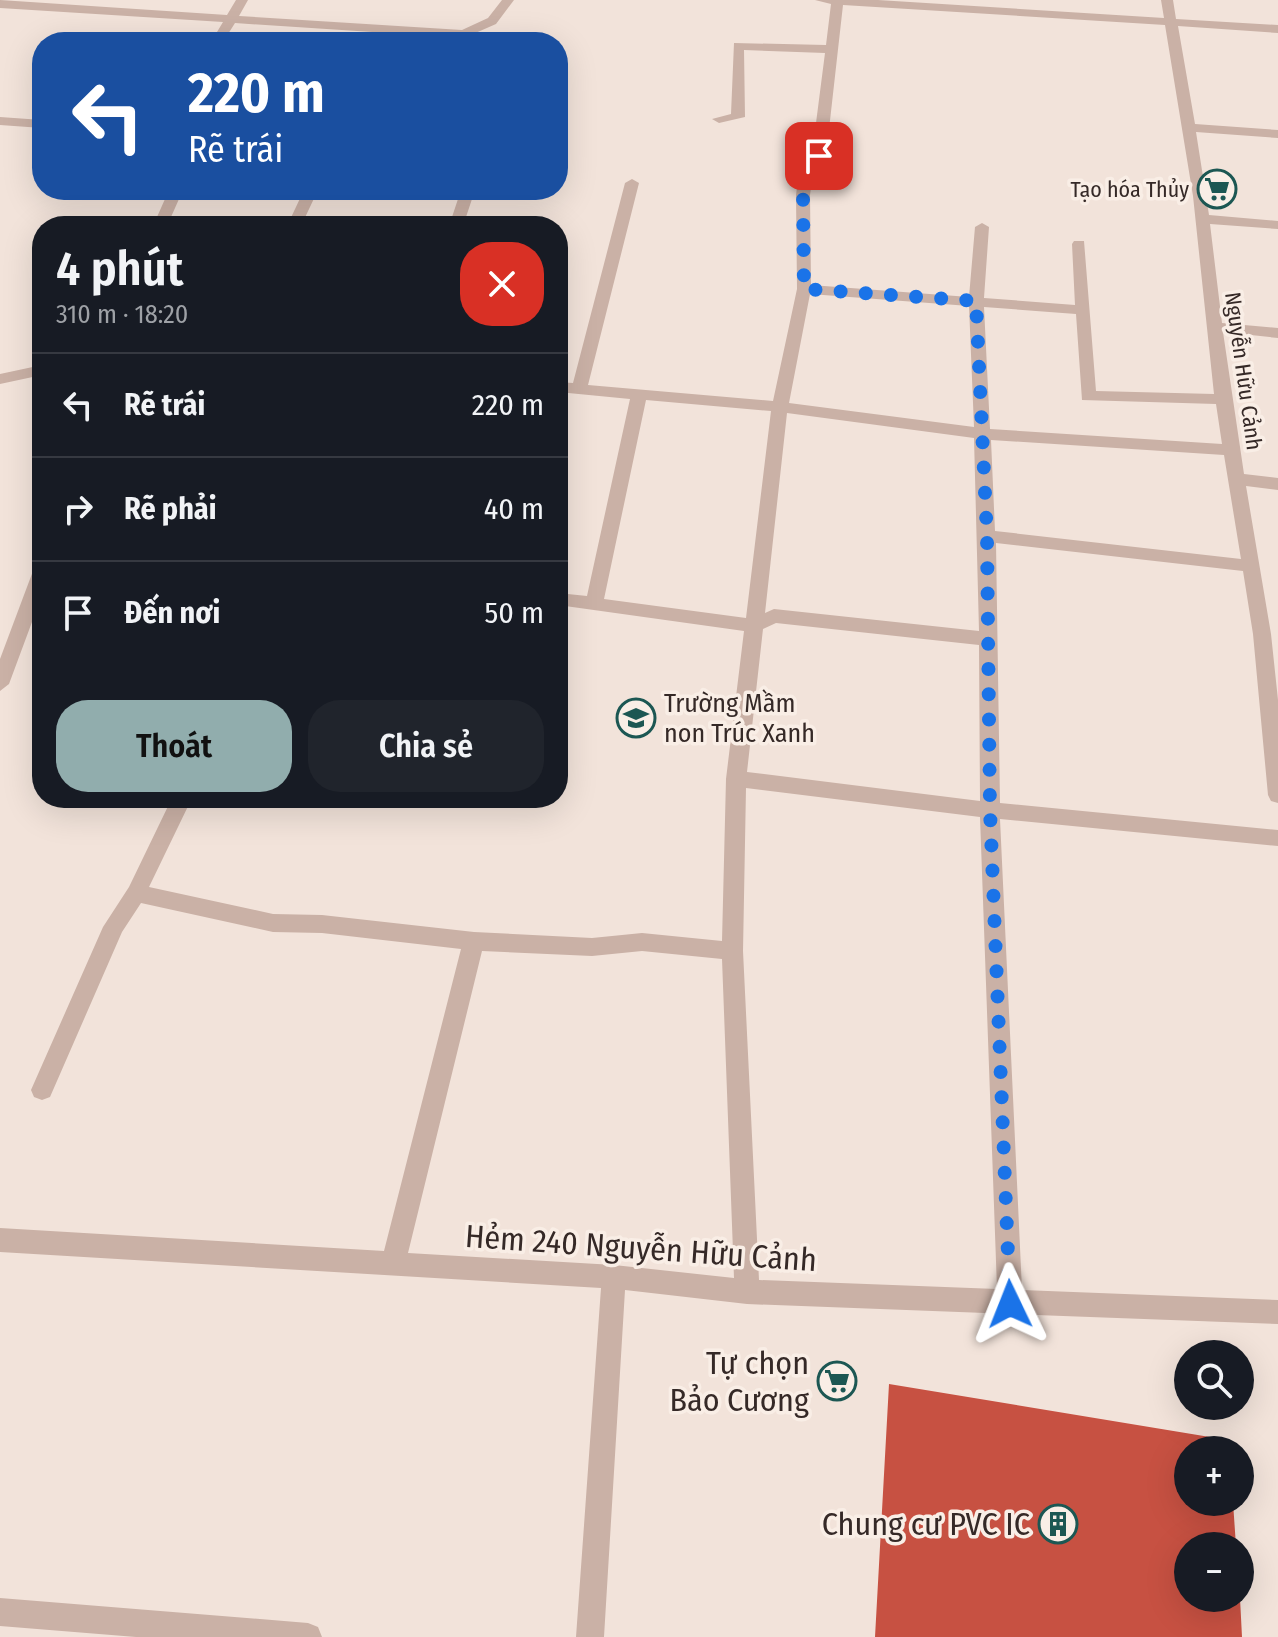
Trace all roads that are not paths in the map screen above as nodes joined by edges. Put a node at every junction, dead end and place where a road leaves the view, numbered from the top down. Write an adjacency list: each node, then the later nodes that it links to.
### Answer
1 (242, 0): 8 (street)
2 (508, 0): 13 (street)
3 (821, 0): 5 (street)
4 (1167, 0): 9 (street, Nguyễn Hữu Cảnh)
5 (837, 1): 7 (street); 14 (street)
6 (0, 4): 8 (street)
7 (950, 4): 9 (street)
8 (229, 19): 11 (street); 12 (street)
9 (1170, 22): 10 (street); 18 (street, Nguyễn Hữu Cảnh)
10 (1278, 29)
11 (222, 32)
12 (433, 32)
13 (468, 32)
14 (831, 49): 15 (street); 25 (street)
15 (719, 119)
16 (0, 121): 17 (street)
17 (32, 123)
18 (1188, 128): 19 (street); 21 (street, Nguyễn Hữu Cảnh)
19 (1278, 134)
20 (632, 183): 33 (street)
21 (1203, 219): 22 (street); 28 (street, Nguyễn Hữu Cảnh)
22 (1278, 225)
23 (982, 227): 26 (street)
24 (1079, 244): 27 (street)
25 (804, 289): 26 (street); 36 (street)
26 (976, 301): 27 (street); 37 (street)
27 (1083, 310): 35 (street)
28 (1215, 327): 29 (street); 35 (street, Nguyễn Hữu Cảnh)
29 (1278, 333)
30 (32, 372): 31 (street)
31 (0, 379)
32 (568, 388): 33 (street)
33 (579, 389): 34 (street)
34 (639, 395): 36 (street); 45 (street)
35 (1223, 399): 38 (street, Nguyễn Hữu Cảnh)
36 (780, 407): 37 (street); 46 (street)
37 (983, 434): 38 (street); 41 (street)
38 (1231, 450): 39 (street, Nguyễn Hữu Cảnh)
39 (1238, 479): 40 (street); 42 (street, Nguyễn Hữu Cảnh)
40 (1278, 484)
41 (987, 536): 42 (street); 48 (street)
42 (1251, 566): 47 (street, Nguyễn Hữu Cảnh)
43 (32, 598): 49 (street)
44 (568, 600): 45 (street)
45 (594, 603): 46 (street)
46 (753, 626): 48 (street); 50 (street)
47 (1270, 635): 51 (street, Nguyễn Hữu Cảnh)
48 (988, 639): 53 (street)
49 (0, 684)
50 (736, 779): 53 (street); 57 (street)
51 (1278, 795)
52 (177, 808): 55 (street)
53 (990, 810): 54 (street); 63 (street)
54 (1278, 838)
55 (136, 893): 56 (street); 58 (street)
56 (474, 941): 57 (street); 60 (street)
57 (732, 951): 62 (street)
58 (42, 1090)
59 (0, 1240): 60 (street, Hẻm 240 Nguyễn Hữu Cảnh)
60 (393, 1265): 61 (street, Hẻm 240 Nguyễn Hữu Cảnh)
61 (614, 1277): 62 (street, Hẻm 240 Nguyễn Hữu Cảnh); 68 (street)
62 (747, 1292): 63 (street, Hẻm 240 Nguyễn Hữu Cảnh)
63 (1010, 1304): 64 (street, Hẻm 240 Nguyễn Hữu Cảnh)
64 (1278, 1312)
65 (0, 1612): 66 (street)
66 (142, 1630): 67 (street)
67 (308, 1637)
68 (590, 1637)

